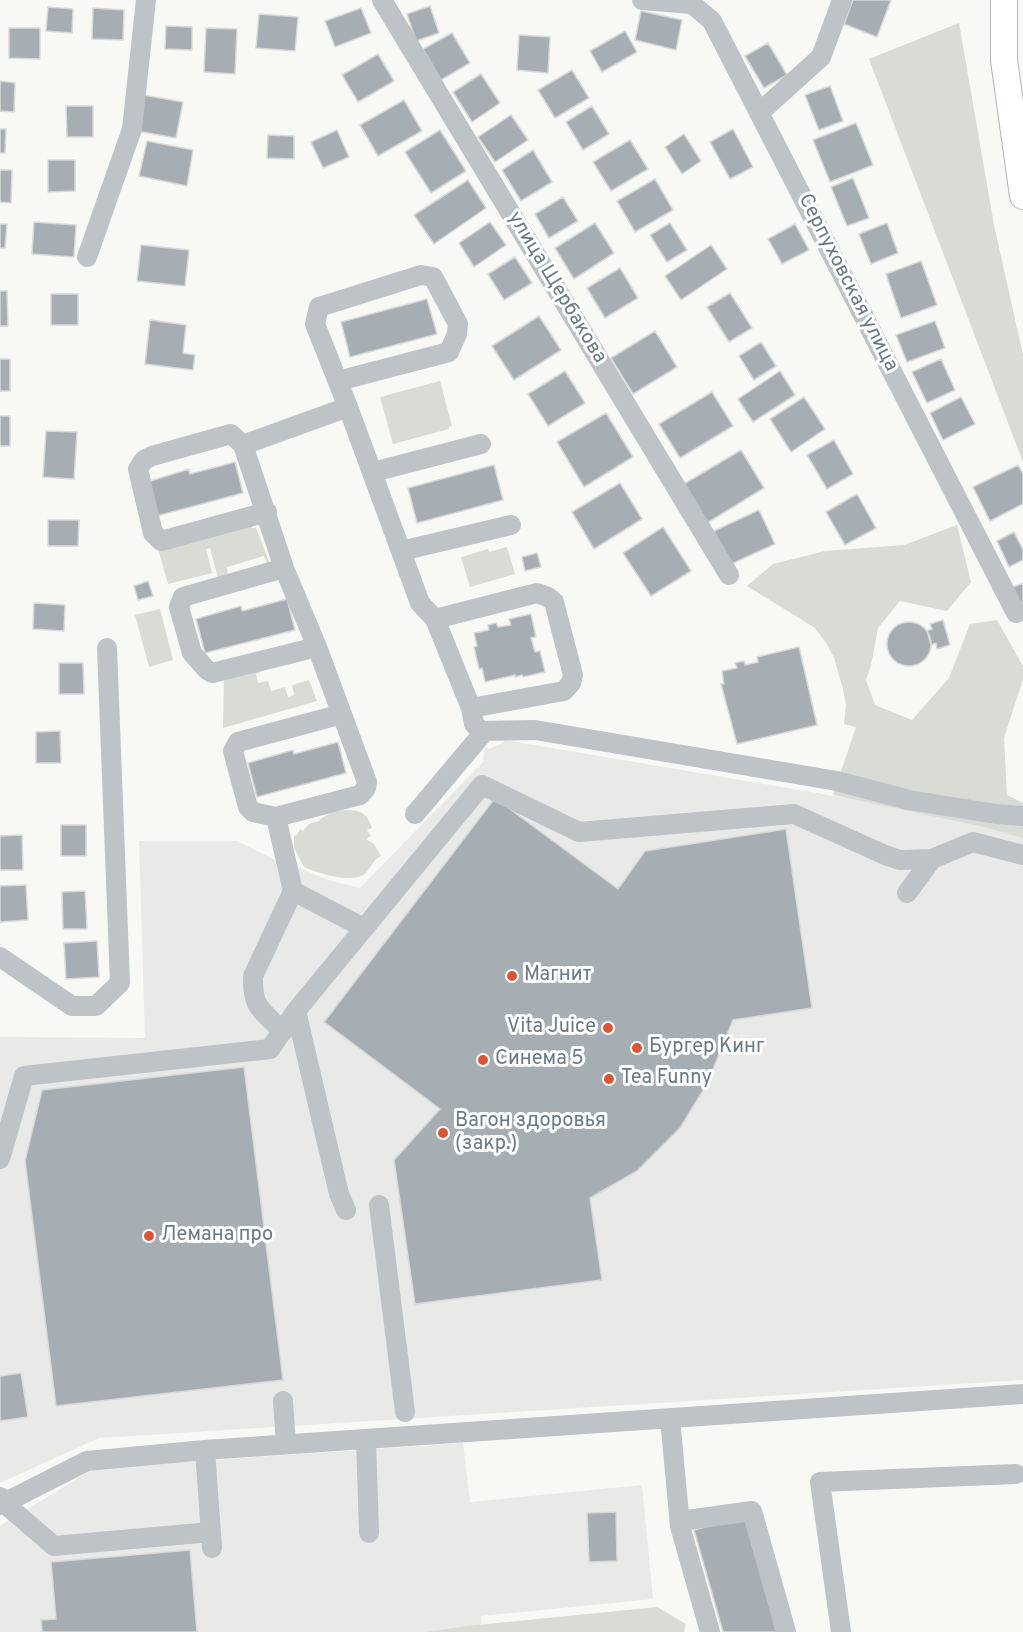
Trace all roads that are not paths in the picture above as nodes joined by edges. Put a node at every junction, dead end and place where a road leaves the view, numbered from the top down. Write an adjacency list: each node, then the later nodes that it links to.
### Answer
1 (146, 0): 9 (street)
2 (382, 0): 19 (street, улица Щербакова)
3 (642, 0): 6 (street, Серпуховская улица)
4 (842, 0): 7 (street)
5 (1004, 0): 8 (main road)
6 (693, 2): 7 (street, Серпуховская улица)
7 (759, 112): 20 (street, Серпуховская улица)
8 (1023, 196)
9 (87, 257)
10 (338, 381): 10 (street); 11 (street)
11 (348, 407): 13 (street); 14 (street)
12 (481, 444): 14 (street)
13 (243, 446): 15 (street); 15 (street)
14 (373, 472): 17 (street)
15 (267, 512): 18 (street)
16 (511, 525): 17 (street)
17 (401, 551): 21 (street)
18 (284, 568): 22 (street); 22 (street)
19 (729, 575)
20 (1016, 613)
21 (435, 619): 24 (street); 24 (street)
22 (317, 647): 25 (street)
23 (107, 648): 35 (street)
24 (471, 708): 26 (street)
25 (342, 714): 29 (street); 29 (street)
26 (484, 732): 27 (street); 28 (street)
27 (415, 814)
28 (1023, 816)
29 (276, 817): 32 (street)
30 (1023, 855): 31 (street)
31 (932, 859): 33 (street); 34 (street)
32 (293, 891): 34 (street); 37 (street)
33 (907, 893)
34 (364, 928): 36 (street)
35 (0, 957)
36 (296, 1011): 37 (street); 40 (street)
37 (283, 1031): 38 (street)
38 (0, 1160)
39 (380, 1205): 43 (street)
40 (346, 1210)
41 (1022, 1397): 44 (street)
42 (283, 1401): 46 (street)
43 (405, 1412)
44 (670, 1418): 45 (street); 50 (street)
45 (366, 1439): 46 (street); 51 (street)
46 (286, 1444): 47 (street)
47 (205, 1450): 49 (street); 49 (street)
48 (1016, 1474): 54 (street)
49 (1, 1502)
50 (680, 1521): 52 (street); 53 (street)
51 (369, 1533)
52 (710, 1632)
53 (786, 1632)
54 (841, 1632)

